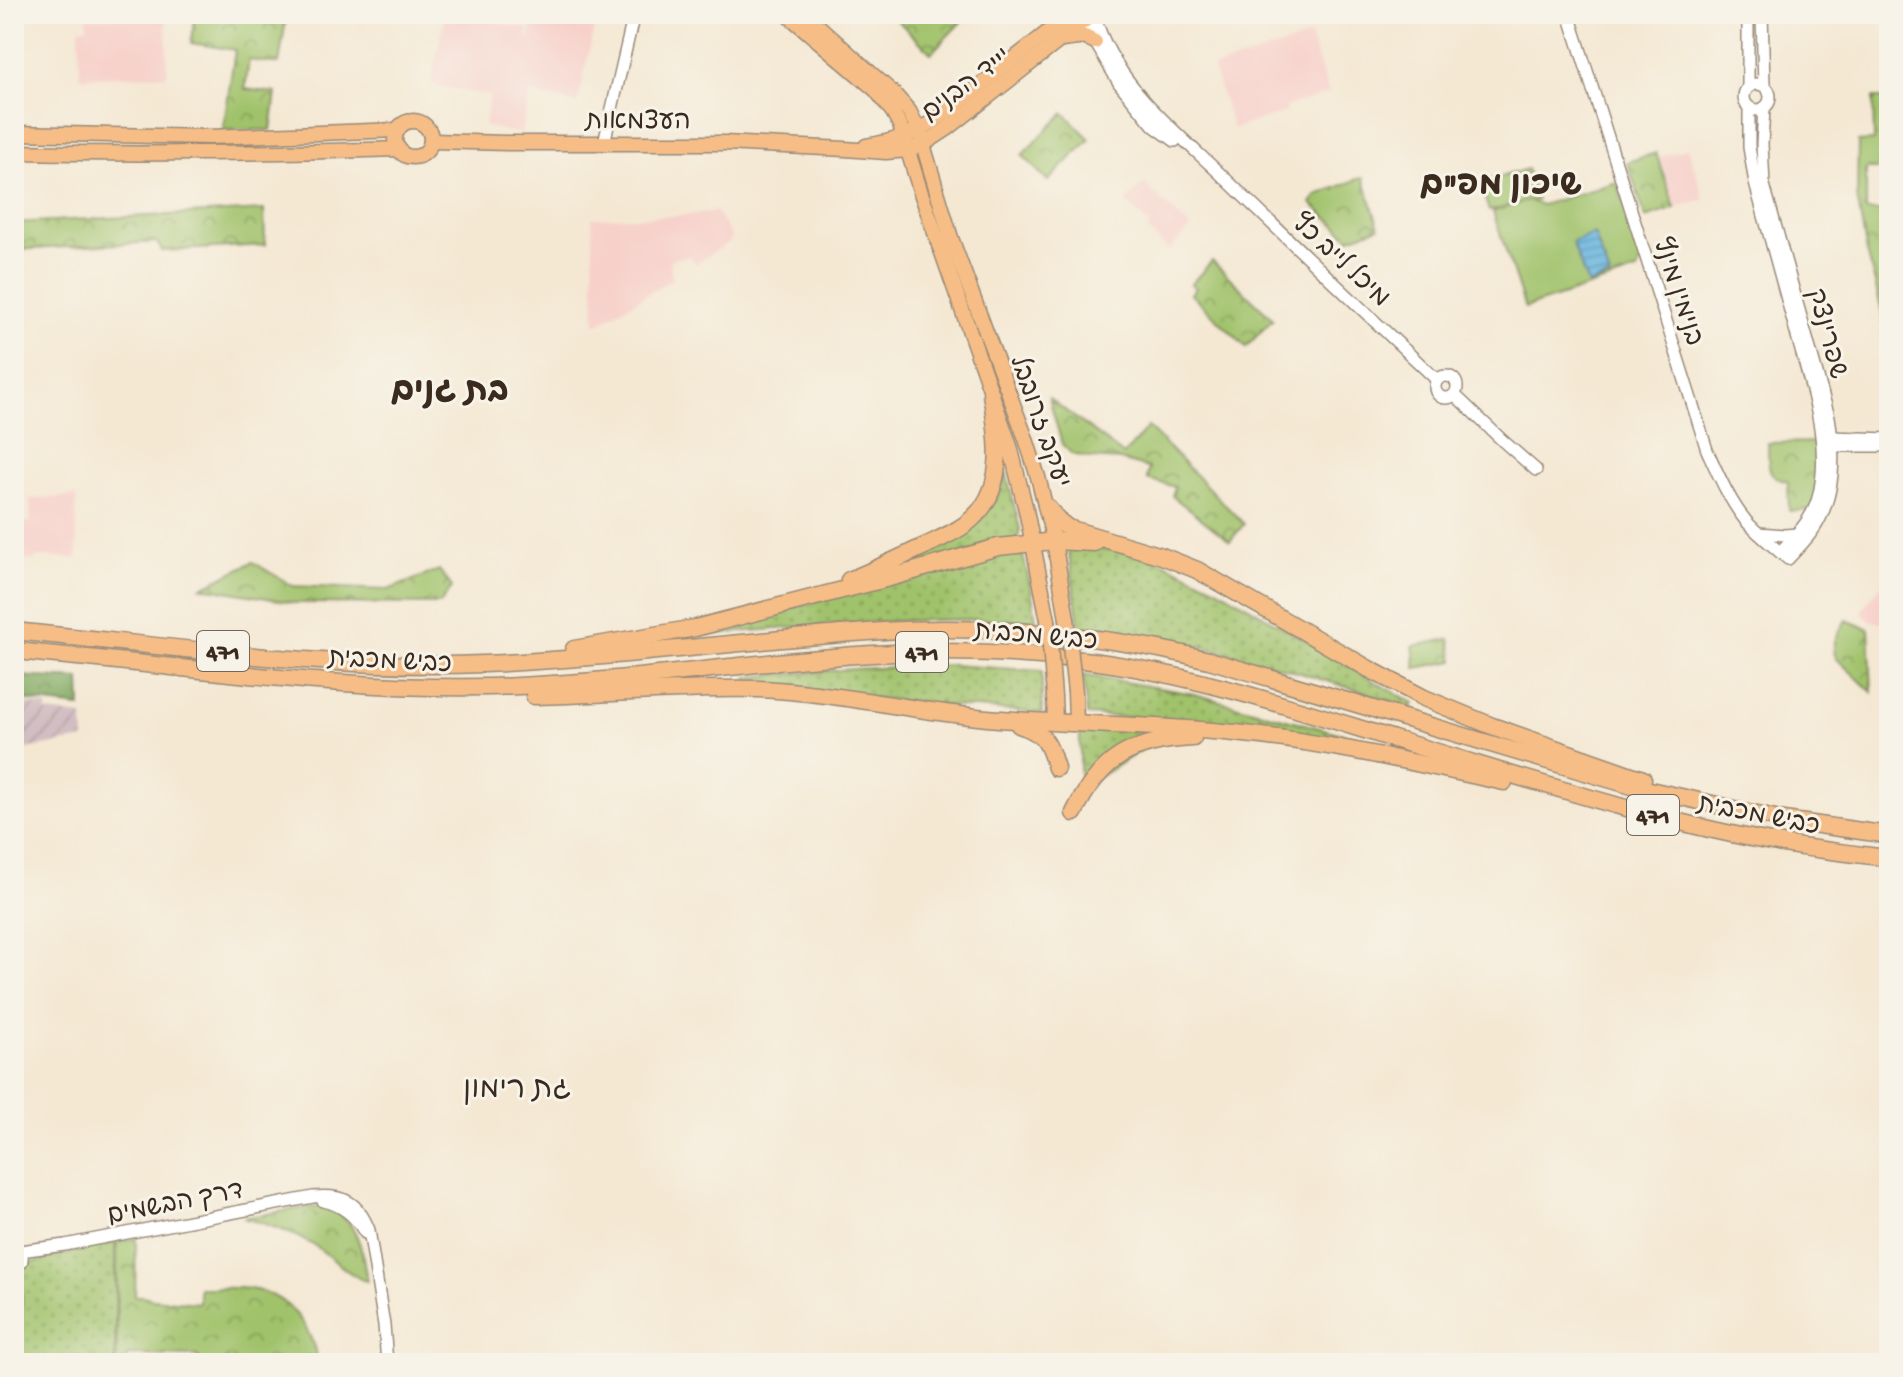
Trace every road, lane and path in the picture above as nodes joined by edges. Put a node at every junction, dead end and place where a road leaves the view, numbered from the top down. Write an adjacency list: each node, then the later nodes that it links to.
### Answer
1 (634, 14): 20 (street)
2 (787, 14): 21 (main road, יעקב זרובבל)
3 (805, 14): 14 (main road, יעקב זרובבל)
4 (1569, 14): 35 (street, בנימין מינץ)
5 (1748, 14): 11 (street)
6 (1762, 14): 10 (street)
7 (1085, 15): 8 (main road, י''ד הבנים); 9 (street, מיכל לייב כץ); 15 (main road, י''ד הבנים); 26 (street, מיכל לייב כץ)
8 (1058, 41): 9 (main road); 15 (main road, י''ד הבנים)
9 (1095, 42): 26 (street, מיכל לייב כץ)
10 (1764, 86): 11 (street); 13 (street)
11 (1748, 88): 12 (street)
12 (1749, 107): 13 (street); 31 (street, שפרינצק)
13 (1764, 108): 31 (street, שפרינצק)
14 (909, 111): 15 (main road); 18 (main road, יעקב זרובבל)
15 (944, 123): 18 (main road, י''ד הבנים); 28 (main road)
16 (398, 130): 17 (main road); 19 (main road); 22 (main road)
17 (14, 133)
18 (921, 138): 21 (main road, י''ד הבנים); 28 (main road, יעקב זרובבל)
19 (431, 141): 20 (main road, העצמאות); 22 (main road)
20 (604, 143): 23 (main road, העצמאות)
21 (906, 144): 23 (main road, העצמאות); 25 (main road, העצמאות); 27 (main road, יעקב זרובבל)
22 (399, 149): 24 (main road)
23 (845, 149): 25 (main road, העצמאות)
24 (14, 152)
25 (878, 152): 27 (main road)
26 (1216, 169): 33 (street, מיכל לייב כץ)
27 (914, 171): 29 (main road, יעקב זרובבל)
28 (932, 176): 34 (main road, יעקב זרובבל)
29 (991, 394): 38 (main road, יעקב זרובבל); 41 (highway)
30 (1889, 439): 31 (street)
31 (1829, 442): 32 (street); 36 (street, שפרינצק); 40 (street, שפרינצק)
32 (1889, 446)
33 (1536, 470)
34 (1046, 506): 37 (main road, יעקב זרובבל); 39 (highway)
35 (1758, 533): 36 (street); 40 (street, בנימין מינץ)
36 (1797, 534): 40 (street, שפרינצק)
37 (1054, 541): 38 (highway); 39 (highway); 48 (main road, יעקב זרובבל, bridge)
38 (1032, 543): 41 (highway); 47 (main road, יעקב זרובבל, bridge)
39 (1133, 548): 53 (highway)
40 (1784, 556)
41 (778, 607): 44 (highway)
42 (14, 631): 44 (highway, כביש מכבית / 471)
43 (14, 651): 45 (highway, כביש מכבית / 471)
44 (478, 664): 53 (highway, כביש מכבית / 471)
45 (424, 686): 46 (highway); 51 (highway, כביש מכבית / 471)
46 (999, 719): 47 (highway); 50 (highway)
47 (1055, 721): 48 (highway)
48 (1076, 722): 49 (highway)
49 (1259, 735): 51 (highway); 52 (highway)
50 (1056, 768)
51 (1619, 806): 55 (highway, כביש מכבית / 471)
52 (1074, 813)
53 (1747, 813): 54 (highway, כביש מכבית / 471)
54 (1889, 835)
55 (1889, 858)
56 (19, 1252): 57 (street); 58 (street, דרך הבשמים)
57 (14, 1267)
58 (387, 1363)

